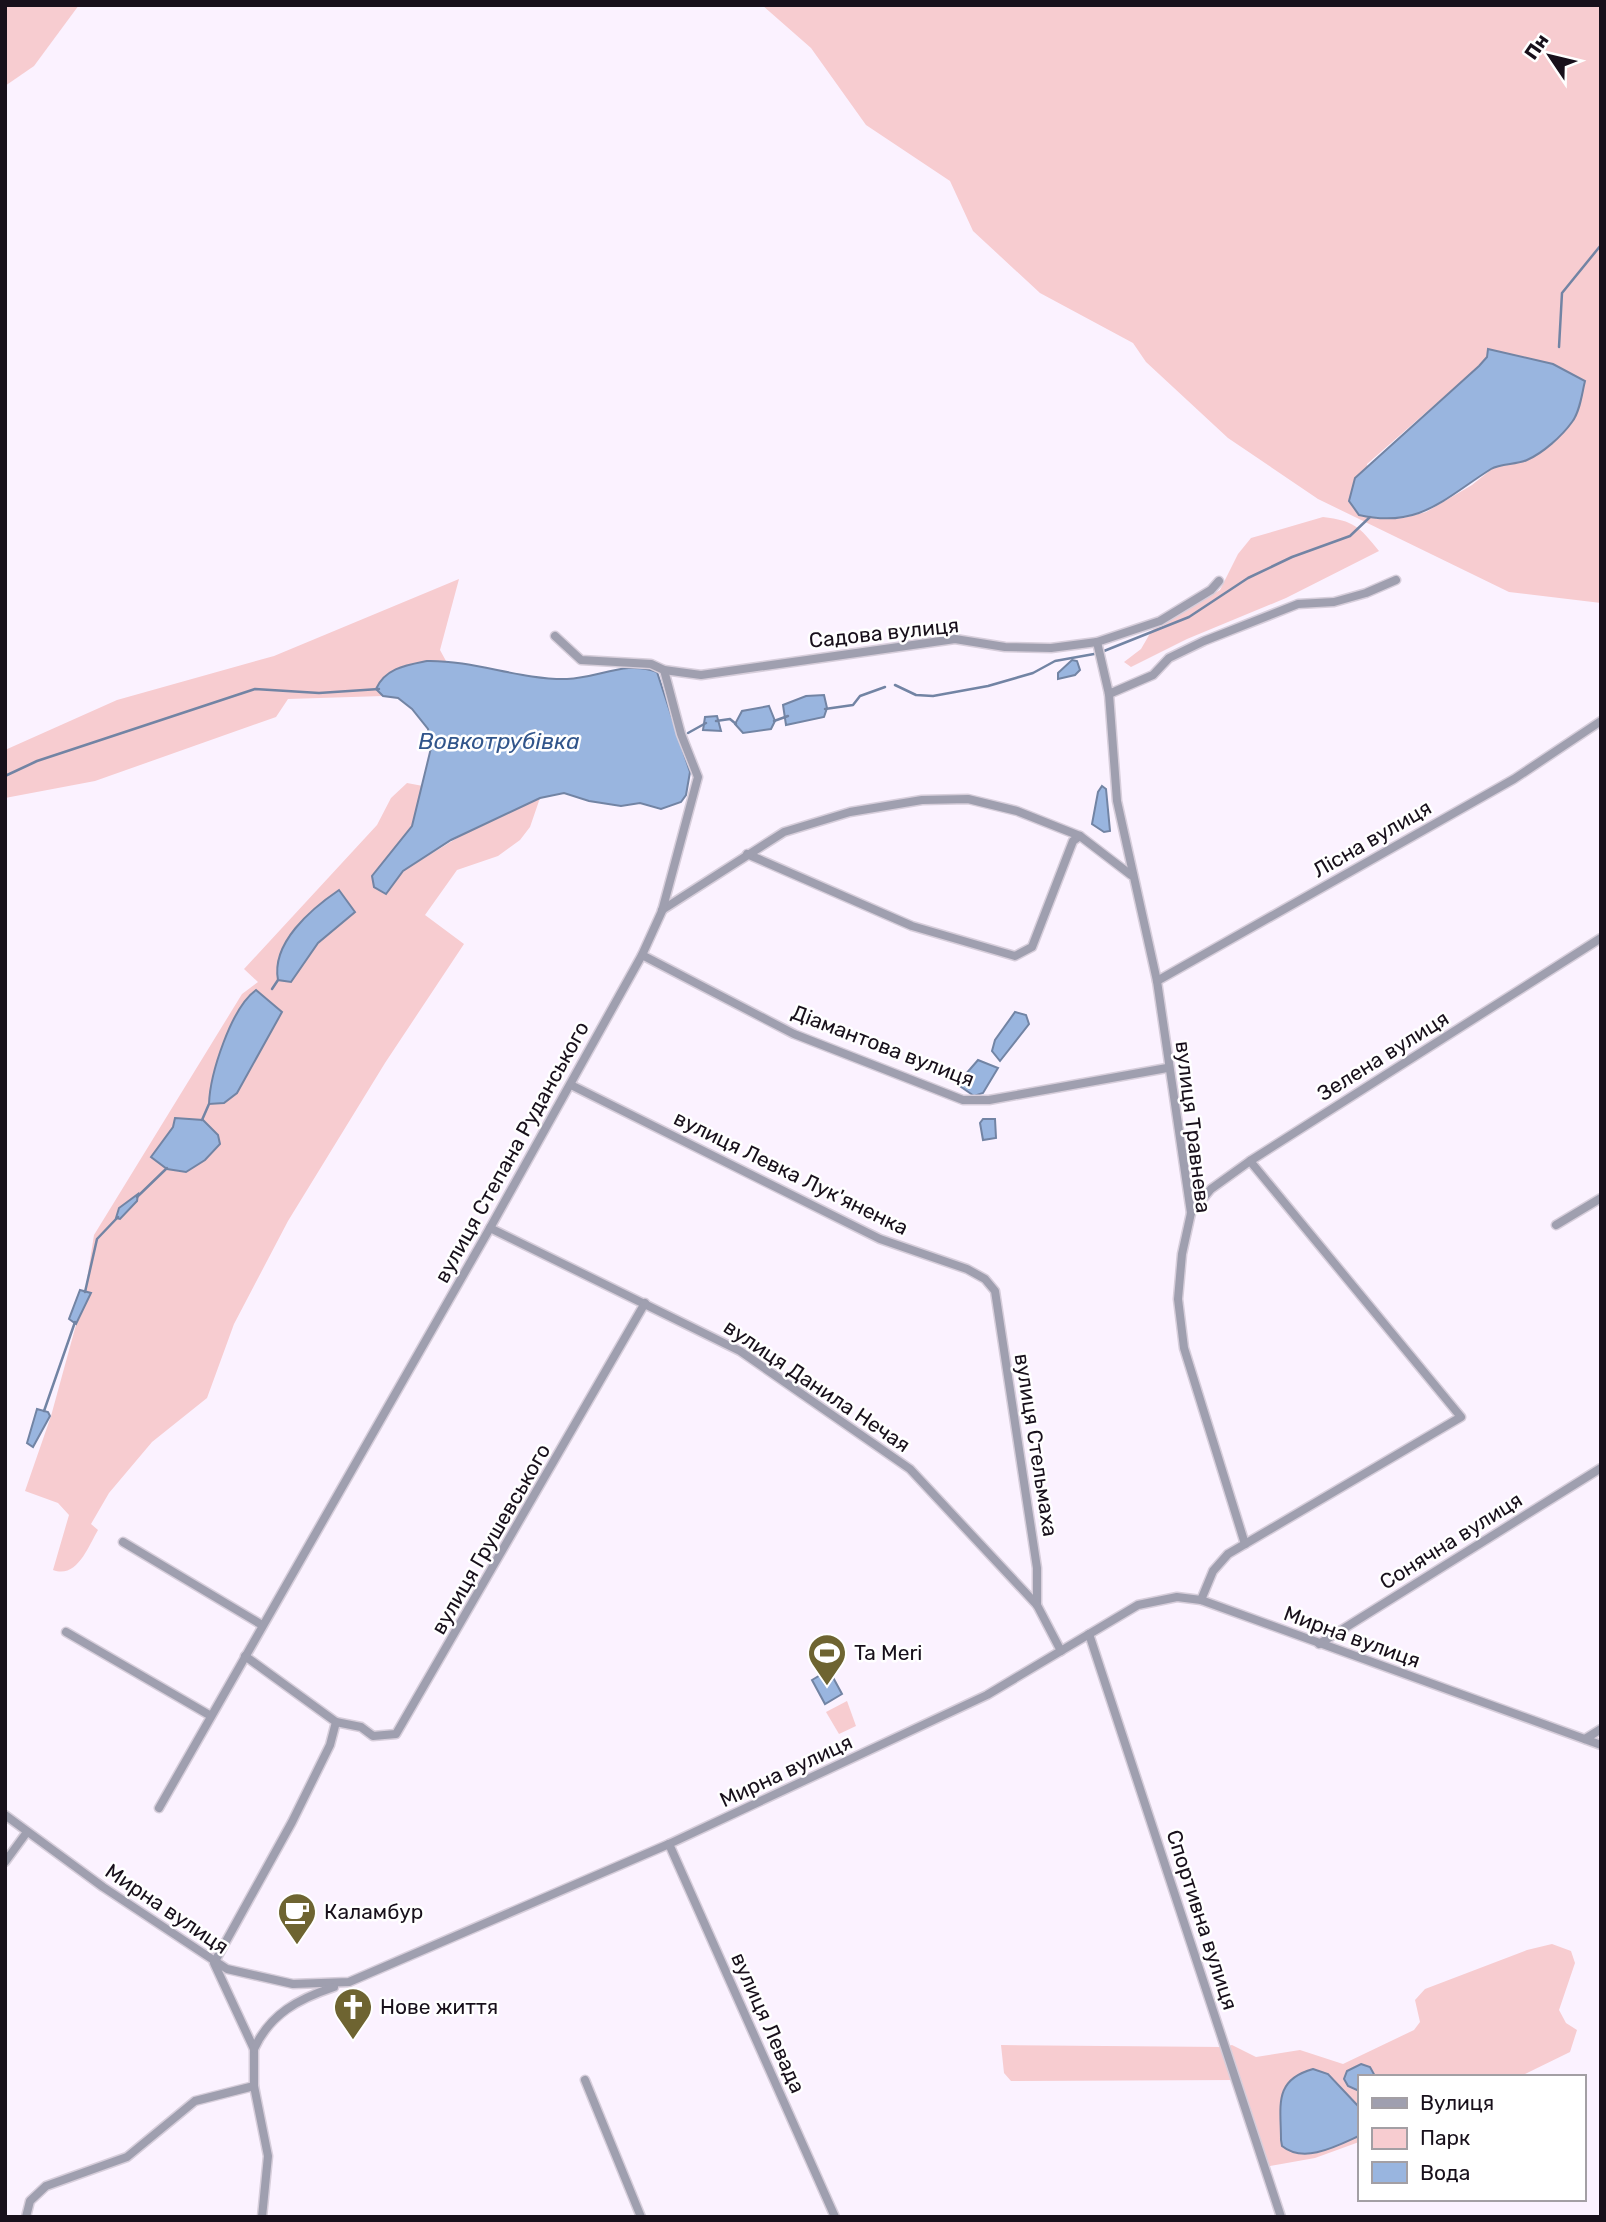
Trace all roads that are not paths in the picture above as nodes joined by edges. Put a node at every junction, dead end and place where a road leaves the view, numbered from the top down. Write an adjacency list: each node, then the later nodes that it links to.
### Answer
1 (1396, 580): 6 (street)
2 (1219, 581): 4 (street, Садова вулиця)
3 (555, 636): 5 (street, Садова вулиця)
4 (1097, 642): 5 (street, Садова вулиця); 6 (street, вулиця Травнева)
5 (664, 670): 11 (street, вулиця Степана Руданського)
6 (1109, 694): 10 (street, вулиця Травнева)
7 (1601, 721): 14 (street, Лісна вулиця)
8 (1080, 836): 9 (street); 9 (street); 10 (street)
9 (747, 853): 11 (street)
10 (1131, 875): 14 (street, вулиця Травнева)
11 (662, 911): 13 (street, вулиця Степана Руданського)
12 (1601, 938): 17 (street, Зелена вулиця)
13 (642, 956): 15 (street, Діамантова вулиця); 16 (street, вулиця Степана Руданського)
14 (1157, 981): 15 (street, вулиця Травнева)
15 (1167, 1068): 19 (street, вулиця Травнева)
16 (570, 1084): 21 (street, вулиця Степана Руданського); 22 (street, вулиця Левка Лук'яненка)
17 (1250, 1161): 19 (street, Зелена вулиця); 26 (street)
18 (1601, 1198): 20 (street)
19 (1191, 1213): 26 (street, вулиця Травнева)
20 (1556, 1225)
21 (490, 1228): 23 (street, вулиця Данила Нечая); 29 (street, вулиця Степана Руданського)
22 (995, 1291): 28 (street, вулиця Стельмаха)
23 (645, 1303): 28 (street, вулиця Данила Нечая); 36 (street, вулиця Грушевського)
24 (1601, 1468): 32 (street, Сонячна вулиця)
25 (123, 1542): 29 (street)
26 (1245, 1544): 27 (street)
27 (1201, 1600): 31 (street, Мирна вулиця); 32 (street, Мирна вулиця)
28 (1037, 1605): 33 (street, вулиця Данила Нечая)
29 (262, 1625): 34 (street, вулиця Степана Руданського)
30 (66, 1632): 35 (street)
31 (1089, 1634): 33 (street, Мирна вулиця); 54 (street, Спортивна вулиця)
32 (1319, 1644): 38 (street, Мирна вулиця)
33 (1061, 1651): 43 (street, Мирна вулиця)
34 (246, 1656): 35 (street, вулиця Степана Руданського); 36 (street, вулиця Грушевського)
35 (211, 1716): 40 (street, вулиця Степана Руданського)
36 (336, 1722): 45 (street)
37 (1601, 1729): 38 (street)
38 (1585, 1739): 39 (street, Мирна вулиця)
39 (1601, 1745)
40 (159, 1808)
41 (5, 1815): 42 (street, Мирна вулиця)
42 (27, 1832): 44 (street); 45 (street, Мирна вулиця)
43 (669, 1844): 46 (street, Мирна вулиця); 53 (street, вулиця Левада)
44 (5, 1862)
45 (214, 1963): 46 (street, Мирна вулиця); 47 (street)
46 (349, 1982): 47 (street)
47 (254, 2049): 49 (street)
48 (585, 2080): 52 (street)
49 (254, 2086): 50 (street); 51 (street)
50 (26, 2217)
51 (262, 2217)
52 (641, 2217)
53 (835, 2217)
54 (1281, 2217)

